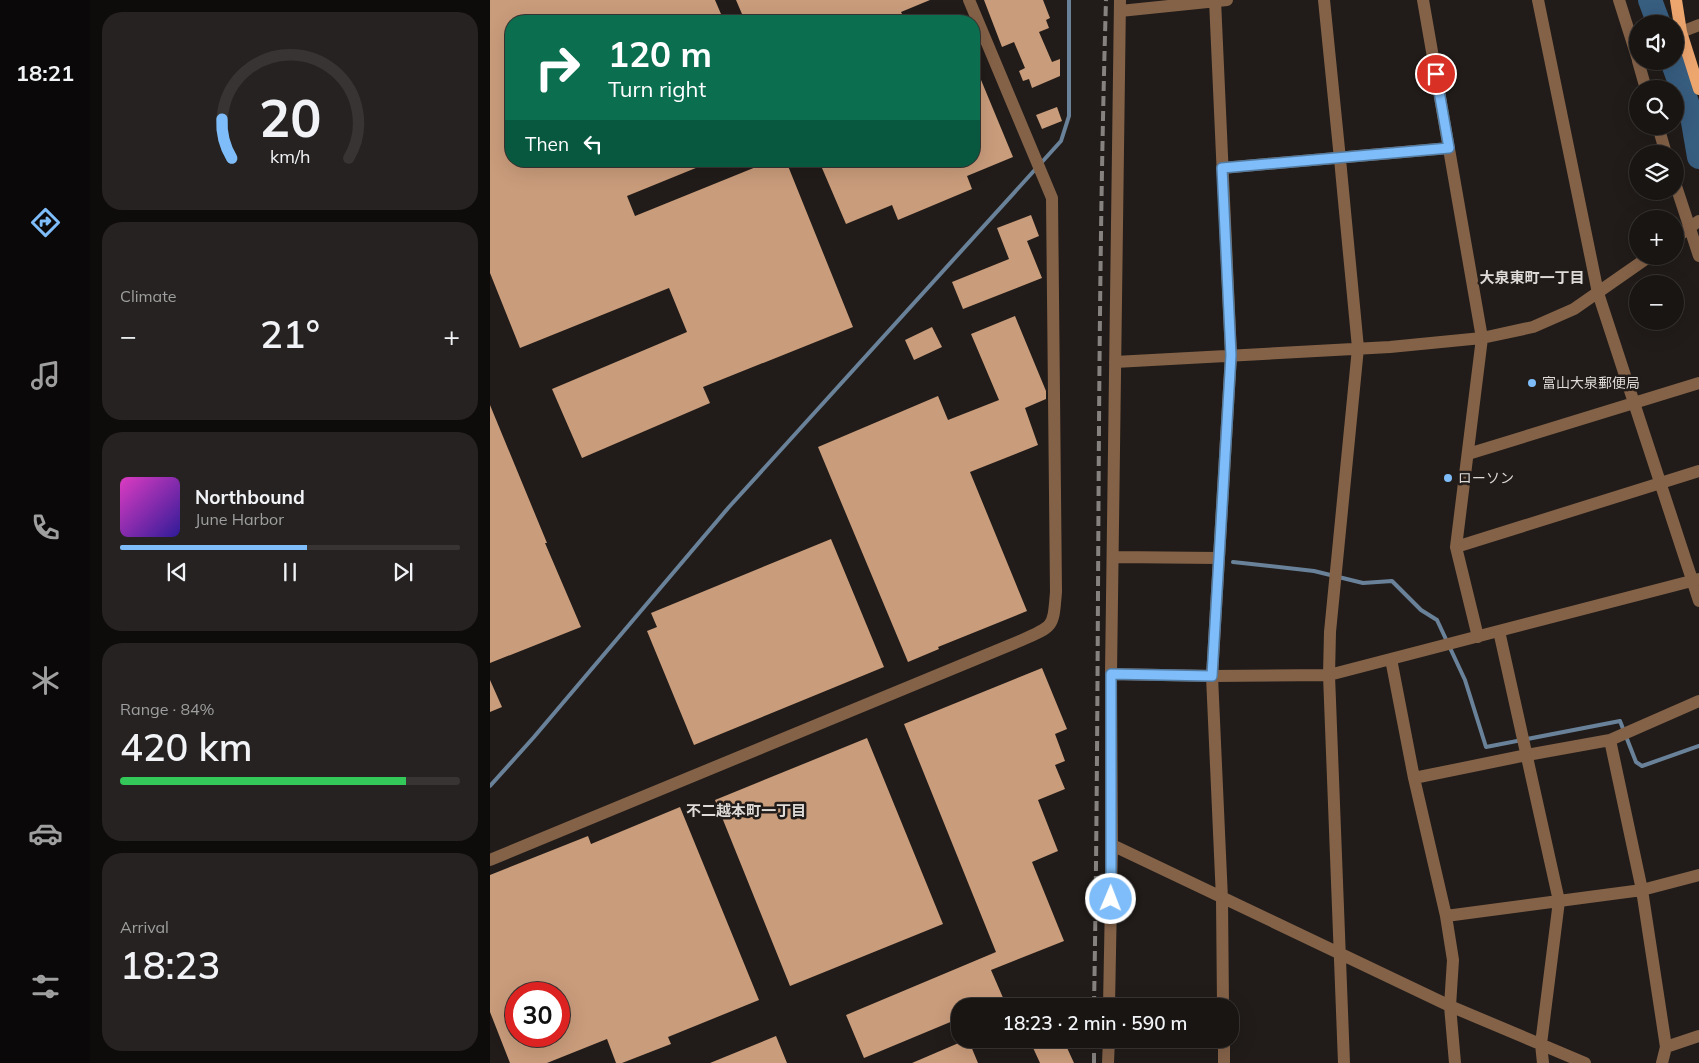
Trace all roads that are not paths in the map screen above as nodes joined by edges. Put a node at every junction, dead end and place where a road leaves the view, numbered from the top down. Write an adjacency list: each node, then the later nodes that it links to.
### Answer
1 (969, 0): 9 (street)
2 (1219, 0): 8 (street); 19 (street)
3 (1324, 0): 18 (street)
4 (1423, 0): 17 (street)
5 (1538, 0): 24 (street)
6 (1619, 0): 14 (street)
7 (1676, 0): 10 (main road)
8 (1120, 6): 28 (street)
9 (975, 15)
10 (1678, 15)
11 (1699, 25): 13 (street)
12 (980, 26): 50 (street)
13 (1684, 31)
14 (1629, 32)
15 (1684, 42): 16 (main road)
16 (1699, 89)
17 (1449, 148): 18 (street); 25 (street)
18 (1340, 159): 19 (street); 26 (street)
19 (1222, 168): 27 (street)
20 (1683, 200): 21 (street)
21 (1694, 225): 22 (street)
22 (1699, 256)
23 (1637, 265): 24 (street)
24 (1598, 293): 25 (street); 30 (street)
25 (1482, 338): 26 (street); 31 (street)
26 (1358, 348): 27 (street); 43 (street)
27 (1231, 355): 28 (street); 36 (street)
28 (1115, 362): 35 (street)
29 (1699, 383): 30 (street)
30 (1634, 403): 31 (street); 33 (street)
31 (1468, 454): 34 (street)
32 (1699, 471): 33 (street)
33 (1660, 483): 34 (street); 37 (street)
34 (1456, 547): 40 (street)
35 (1113, 557): 36 (street); 42 (street)
36 (1219, 558): 44 (street)
37 (1696, 580): 38 (street); 39 (street)
38 (1699, 601)
39 (1499, 631): 40 (street); 47 (street)
40 (1478, 637): 41 (street)
41 (1391, 659): 43 (street); 48 (street)
42 (1111, 674): 44 (street); 49 (street)
43 (1329, 675): 44 (street); 56 (street)
44 (1212, 676): 53 (street)
45 (1699, 701): 46 (street)
46 (1610, 740): 47 (street); 52 (street)
47 (1527, 755): 48 (street); 54 (street)
48 (1414, 778): 55 (street)
49 (1112, 845): 53 (street); 57 (street)
50 (490, 860)
51 (1699, 875): 52 (street)
52 (1642, 890): 54 (street); 62 (street)
53 (1222, 899): 56 (street); 58 (street)
54 (1559, 901): 55 (street); 61 (street)
55 (1446, 916): 59 (street)
56 (1340, 952): 59 (street); 67 (street)
57 (1109, 998)
58 (1223, 998)
59 (1450, 1006): 61 (street); 68 (street)
60 (1699, 1036): 62 (street)
61 (1541, 1044): 69 (street); 70 (street)
62 (1666, 1047): 71 (street)
63 (1108, 1048): 65 (street)
64 (1224, 1048): 66 (street)
65 (1108, 1063)
66 (1224, 1063)
67 (1344, 1063)
68 (1455, 1063)
69 (1543, 1063)
70 (1586, 1063)
71 (1662, 1063)

